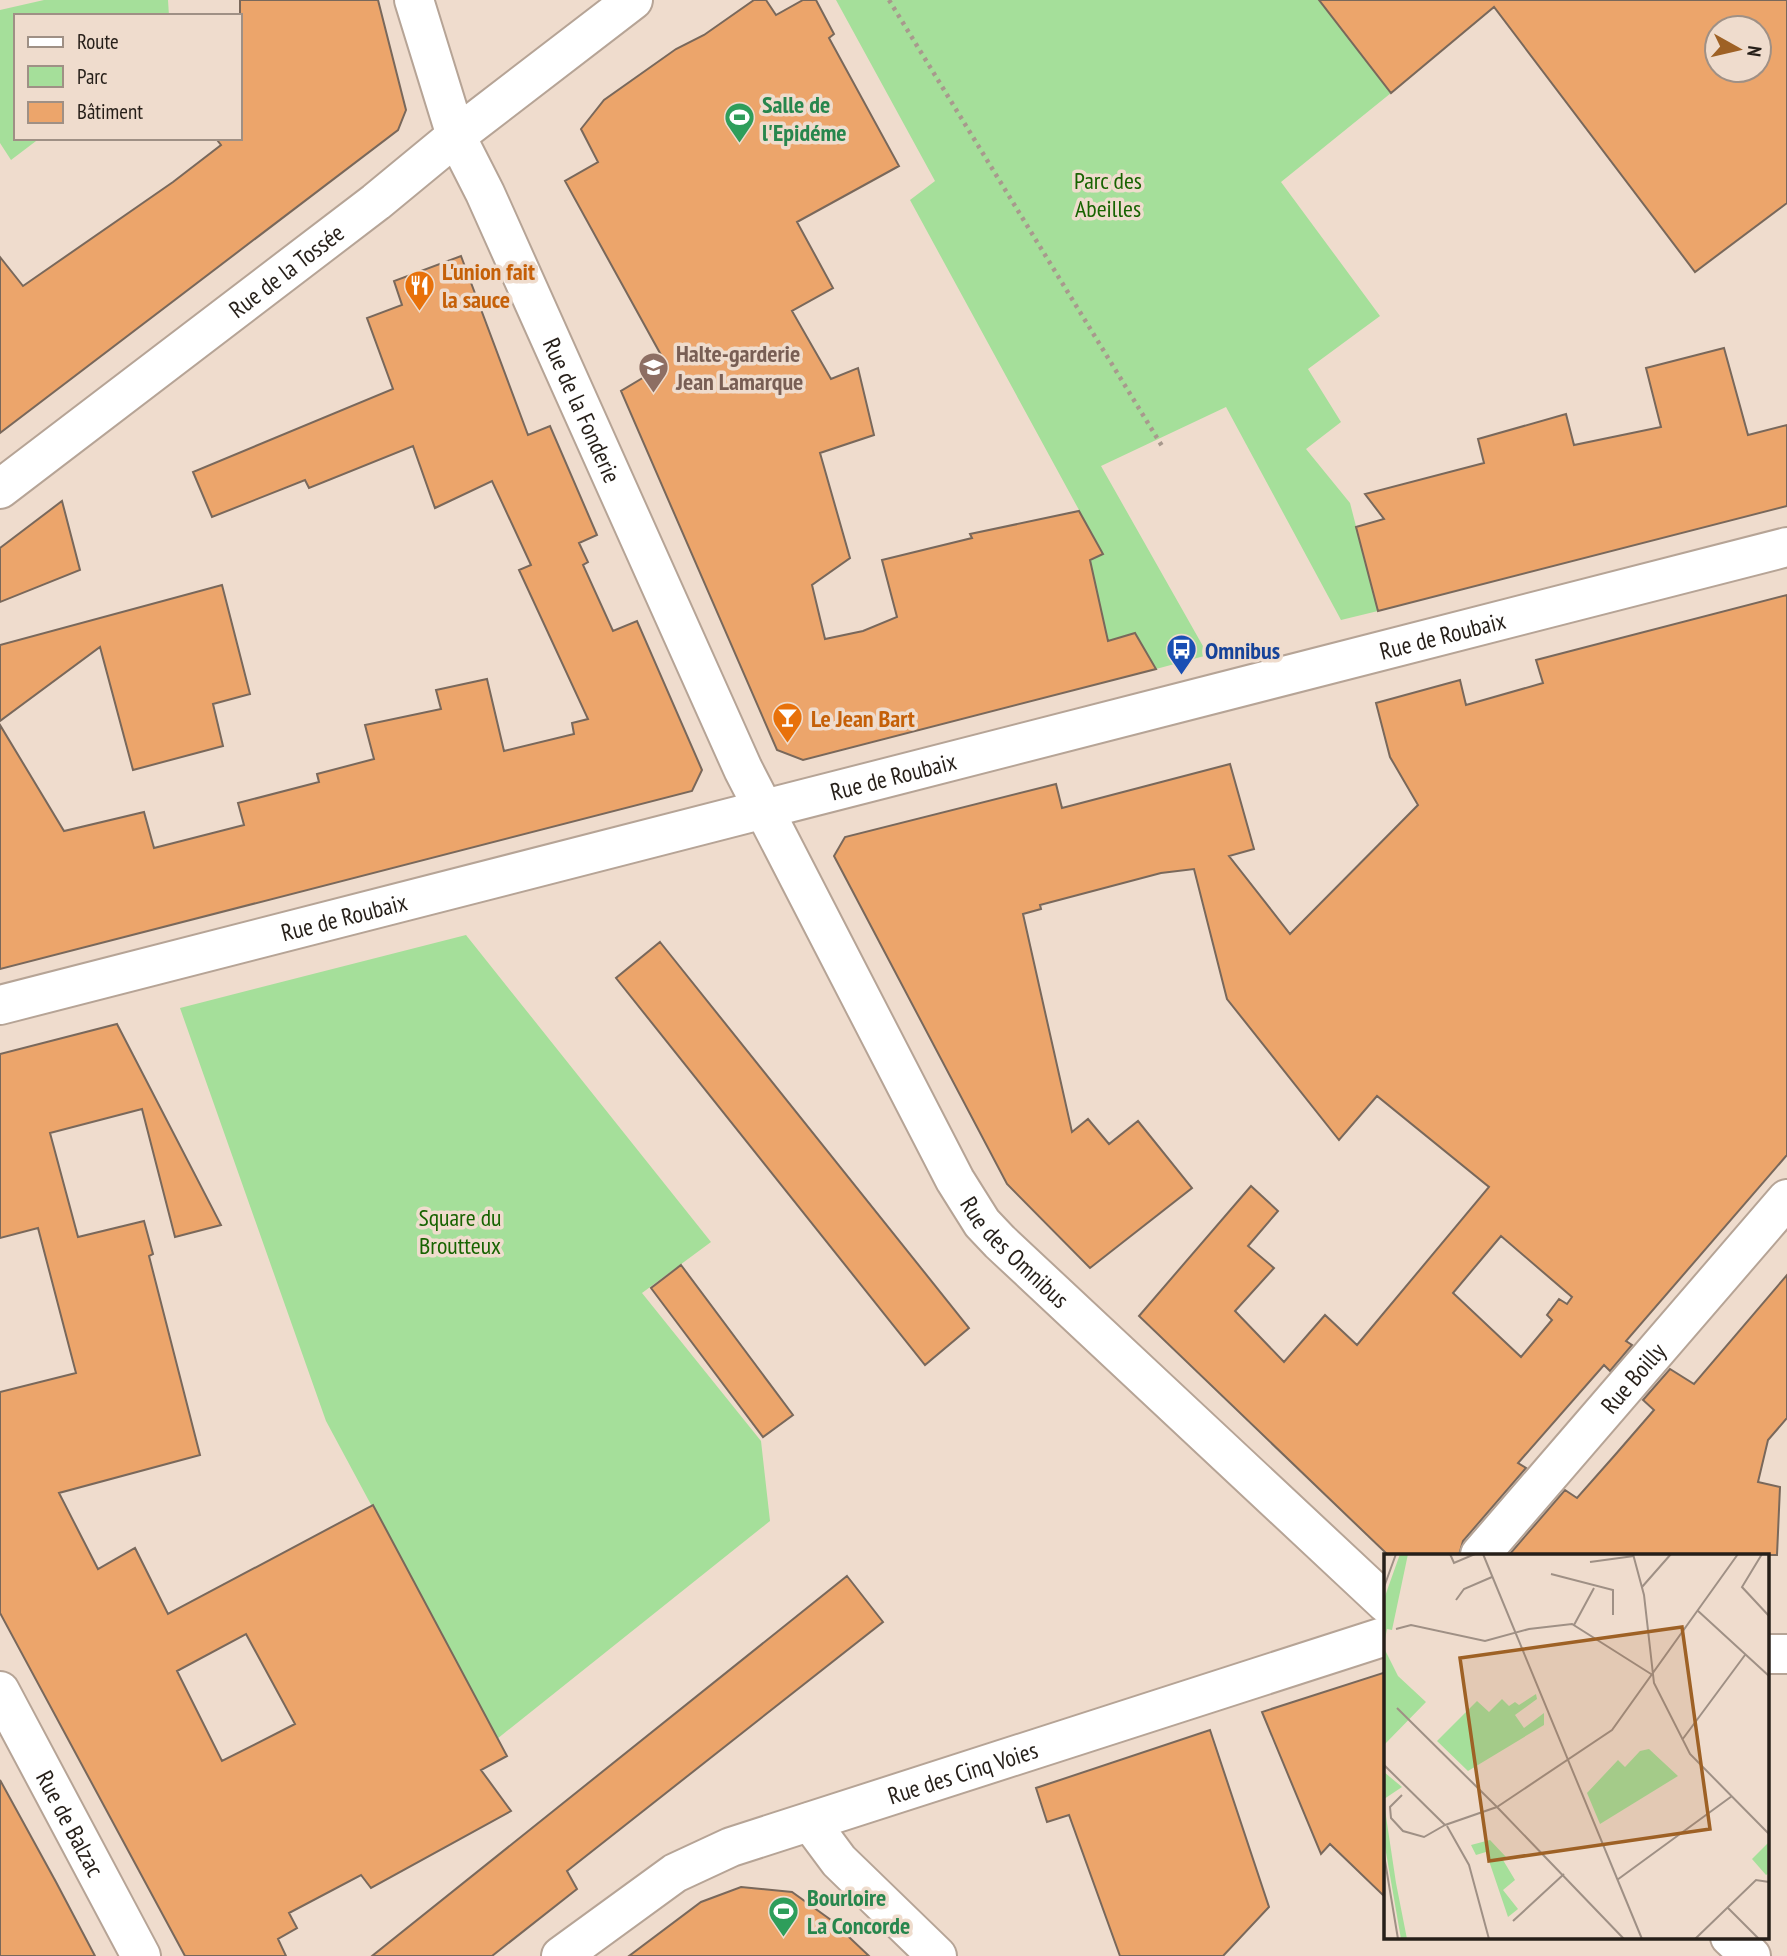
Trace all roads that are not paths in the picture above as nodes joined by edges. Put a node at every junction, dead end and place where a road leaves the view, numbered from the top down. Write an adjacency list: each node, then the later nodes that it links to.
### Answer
1 (414, 0): 3 (street)
2 (633, 0): 3 (street)
3 (456, 136): 4 (street, Rue de la Tossée); 6 (street, Rue de la Fonderie)
4 (0, 489)
5 (1787, 547): 6 (street, Rue de Roubaix)
6 (764, 811): 7 (street, Rue de Roubaix); 10 (street, Rue des Omnibus)
7 (0, 1005)
8 (1787, 1199): 9 (street, Rue Boilly)
9 (1481, 1554)
10 (1384, 1602)
11 (1384, 1637): 13 (street, Rue des Cinq Voies)
12 (0, 1691): 15 (street, Rue de Balzac)
13 (810, 1822): 16 (street, Rue des Cinq Voies); 17 (street)
14 (1731, 1938): 18 (street)
15 (141, 1956)
16 (561, 1956)
17 (937, 1956)
18 (1751, 1956)

